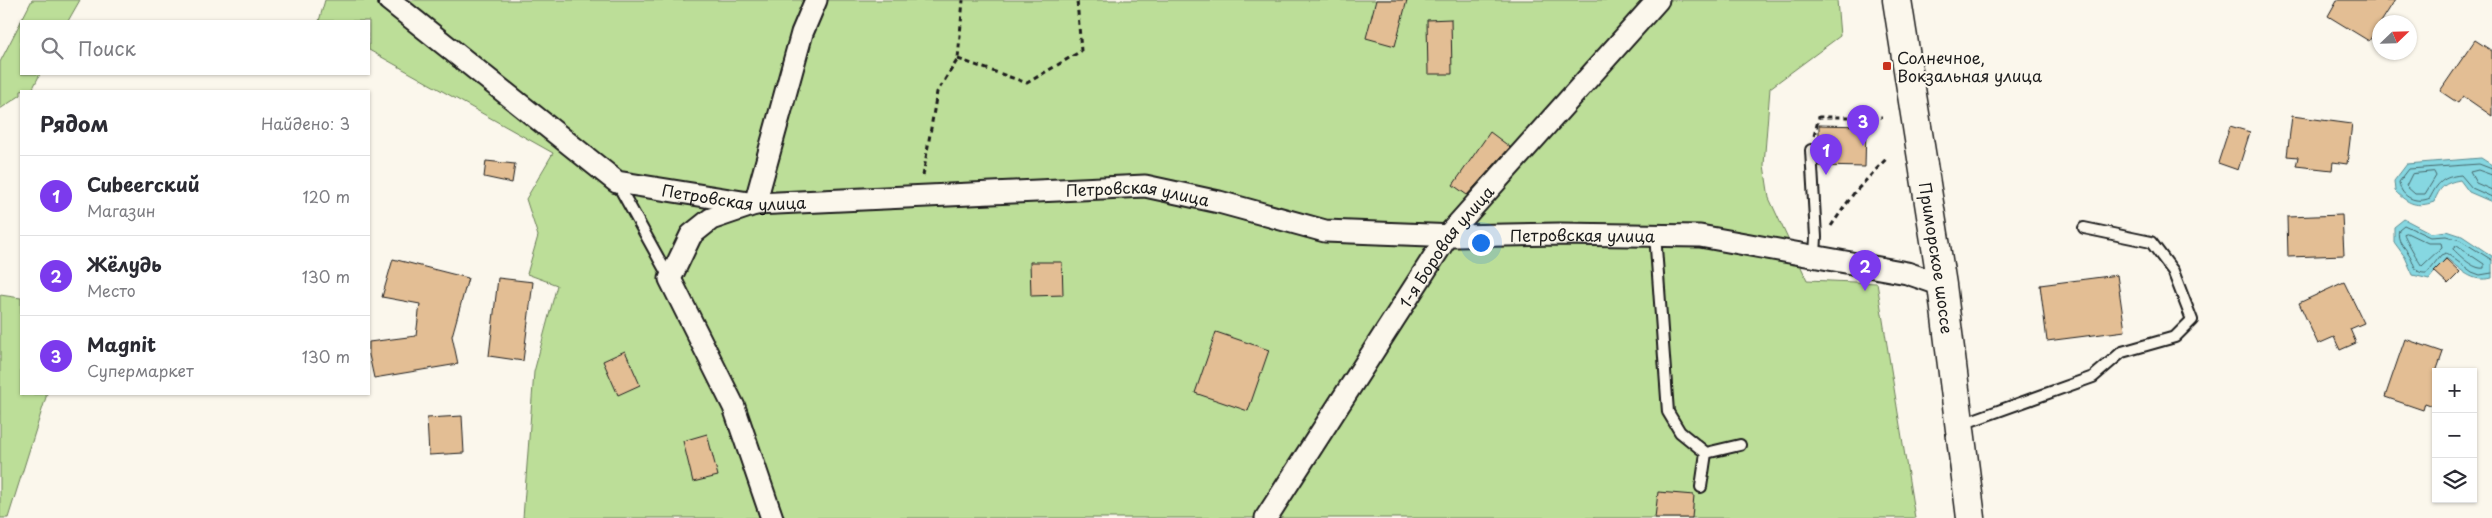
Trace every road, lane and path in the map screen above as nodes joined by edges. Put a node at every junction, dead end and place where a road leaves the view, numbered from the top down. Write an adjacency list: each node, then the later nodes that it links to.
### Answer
1 (389, 0): 11 (street, Петровская улица)
2 (816, 0): 13 (street)
3 (962, 0): 7 (path)
4 (1077, 0): 7 (path)
5 (1658, 0): 17 (street, 1-я Боровая улица)
6 (1897, 0): 20 (main road, Приморское шоссе)
7 (958, 59): 12 (path)
8 (1882, 117): 9 (path)
9 (1811, 150): 15 (lane)
10 (1887, 158): 15 (path)
11 (617, 182): 13 (street, Петровская улица); 19 (lane)
12 (919, 196): 13 (street, Петровская улица); 17 (street, Петровская улица)
13 (755, 204): 19 (street)
14 (2084, 228): 21 (lane)
15 (1815, 230): 18 (lane)
16 (1655, 234): 17 (street, Петровская улица); 18 (street, Петровская улица); 23 (lane)
17 (1448, 235): 26 (street, 1-я Боровая улица)
18 (1814, 256): 20 (street, Петровская улица)
19 (670, 279): 25 (street)
20 (1942, 285): 21 (main road, Приморское шоссе)
21 (1958, 426): 27 (main road, Приморское шоссе)
22 (1740, 446): 23 (lane)
23 (1706, 453): 24 (lane)
24 (1701, 487)
25 (772, 518)
26 (1266, 518)
27 (1971, 518)

